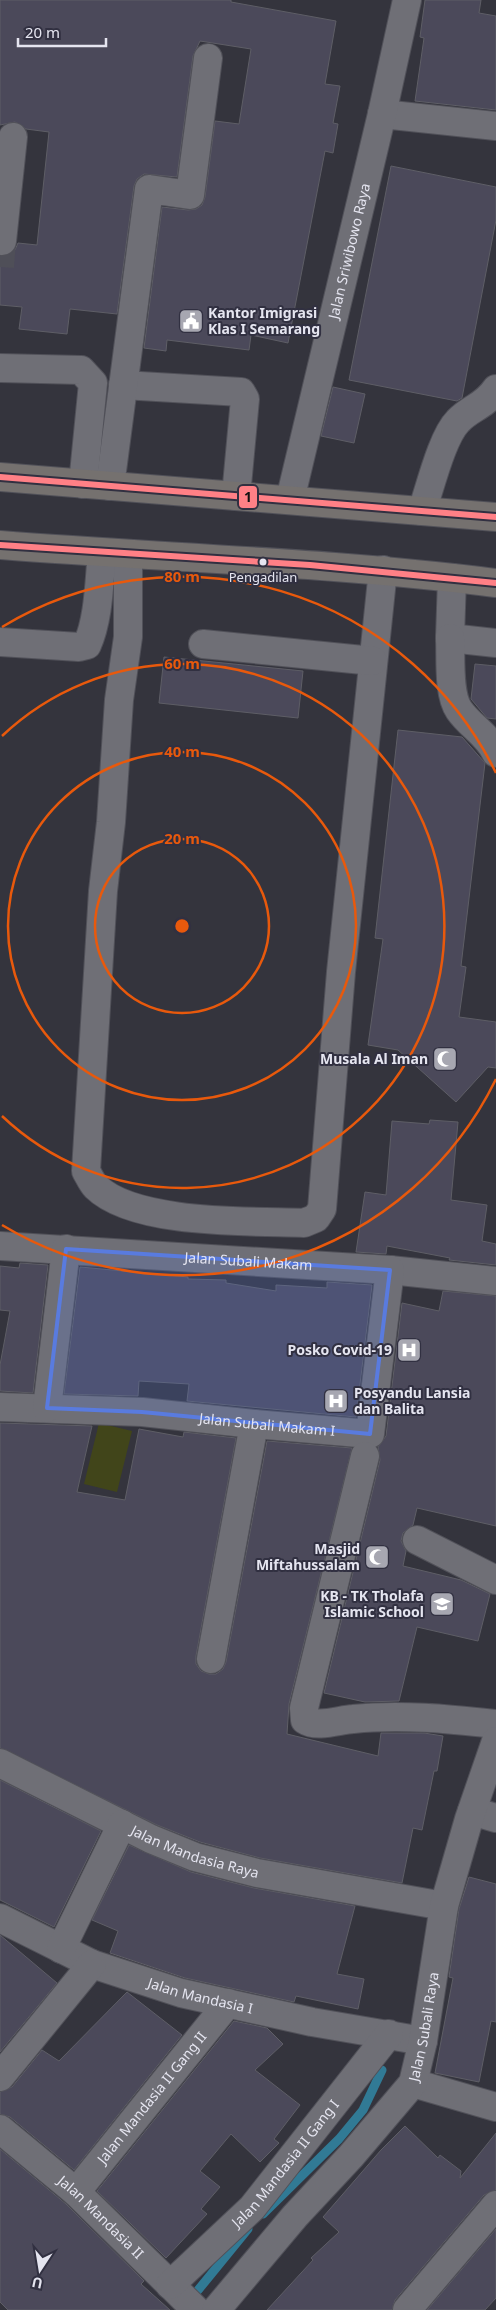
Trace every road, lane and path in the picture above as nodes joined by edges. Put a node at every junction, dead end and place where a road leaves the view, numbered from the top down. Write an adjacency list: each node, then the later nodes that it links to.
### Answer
1 (407, 0): 3 (street, Jalan Sriwibowo Raya)
2 (208, 58): 8 (street)
3 (382, 114): 4 (street); 14 (street, Jalan Sriwibowo Raya)
4 (496, 126)
5 (13, 137): 6 (street)
6 (2, 241)
7 (0, 368): 11 (street)
8 (123, 384): 12 (street); 13 (street)
9 (496, 389): 15 (street)
10 (0, 478): 11 (highway)
11 (83, 484): 12 (highway)
12 (110, 486): 13 (highway)
13 (236, 496): 14 (highway)
14 (290, 500): 15 (highway)
15 (422, 511): 16 (highway)
16 (496, 517)
17 (0, 545): 18 (highway)
18 (102, 553): 19 (highway); 24 (street)
19 (128, 555): 20 (highway); 27 (street)
20 (383, 570): 21 (highway); 27 (street)
21 (452, 578): 22 (highway); 23 (street)
22 (496, 584)
23 (450, 638): 25 (street); 28 (street)
24 (0, 642)
25 (496, 643)
26 (203, 644): 27 (street)
27 (373, 661)
28 (496, 753)
29 (0, 1246): 30 (street, Jalan Subali Makam)
30 (66, 1249): 31 (street, Jalan Subali Makam); 34 (street)
31 (390, 1270): 32 (street, Jalan Subali Makam); 35 (street, Jalan Subali Makam I)
32 (496, 1281)
33 (0, 1406): 34 (street, Jalan Subali Makam I)
34 (47, 1408): 35 (street, Jalan Subali Makam I)
35 (254, 1424): 39 (street)
36 (366, 1456): 40 (street)
37 (417, 1540): 38 (street)
38 (496, 1580)
39 (211, 1659)
40 (496, 1724)
41 (496, 1741): 43 (street, Jalan Subali Raya)
42 (0, 1763): 44 (street, Jalan Mandasia Raya)
43 (484, 1815): 45 (street, Jalan Subali Raya)
44 (122, 1824): 45 (street, Jalan Mandasia Raya); 47 (street)
45 (439, 1905): 50 (street, Jalan Subali Raya)
46 (0, 1918): 47 (street, Jalan Mandasia I)
47 (61, 1949): 48 (street, Jalan Mandasia I)
48 (92, 1964): 49 (street, Jalan Mandasia I); 51 (street)
49 (228, 2003): 50 (street, Jalan Mandasia I); 55 (street, Jalan Mandasia II Gang II)
50 (404, 2037): 52 (street, Jalan Subali Raya); 57 (street, Jalan Mandasia II Gang I)
51 (0, 2077)
52 (413, 2083): 53 (street); 58 (street, Jalan Subali Raya)
53 (496, 2107)
54 (0, 2129): 55 (street, Jalan Mandasia II)
55 (76, 2192): 57 (street, Jalan Mandasia II)
56 (496, 2205): 59 (street)
57 (181, 2296)
58 (216, 2310)
59 (407, 2310)

